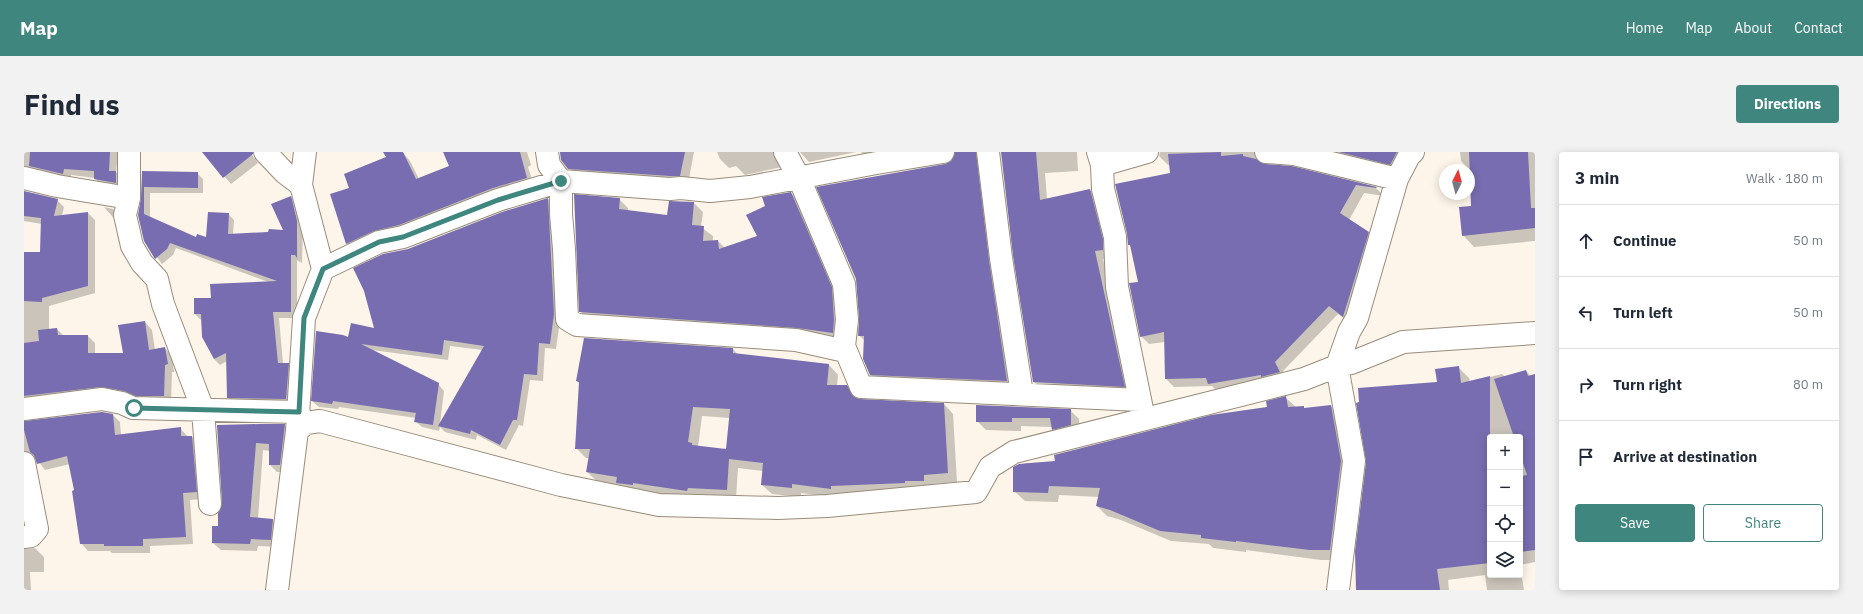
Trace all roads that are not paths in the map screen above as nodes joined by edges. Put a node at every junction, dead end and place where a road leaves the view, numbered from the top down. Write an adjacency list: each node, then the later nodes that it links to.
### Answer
1 (129, 152): 17 (street)
2 (265, 152): 16 (street)
3 (305, 152): 16 (street)
4 (547, 152): 15 (street)
5 (785, 152): 13 (street)
6 (943, 152): 13 (street)
7 (988, 152): 22 (street)
8 (1147, 152): 11 (street)
9 (1266, 152): 14 (street)
10 (1413, 152): 14 (street)
11 (1100, 158): 25 (street)
12 (24, 178): 17 (street)
13 (798, 178): 15 (street); 20 (street)
14 (1397, 179): 21 (street)
15 (561, 181): 18 (street); 20 (street)
16 (301, 185): 18 (street)
17 (129, 198): 24 (street)
18 (323, 269): 26 (street)
19 (1535, 333): 21 (street)
20 (845, 351): 22 (street)
21 (1337, 366): 25 (street); 31 (street)
22 (1022, 394): 25 (street)
23 (24, 409): 24 (street)
24 (203, 410): 26 (street); 28 (street)
25 (1142, 410): 26 (street)
26 (298, 422): 30 (street)
27 (24, 463): 29 (street)
28 (210, 504)
29 (24, 538)
30 (276, 590)
31 (1338, 590)

